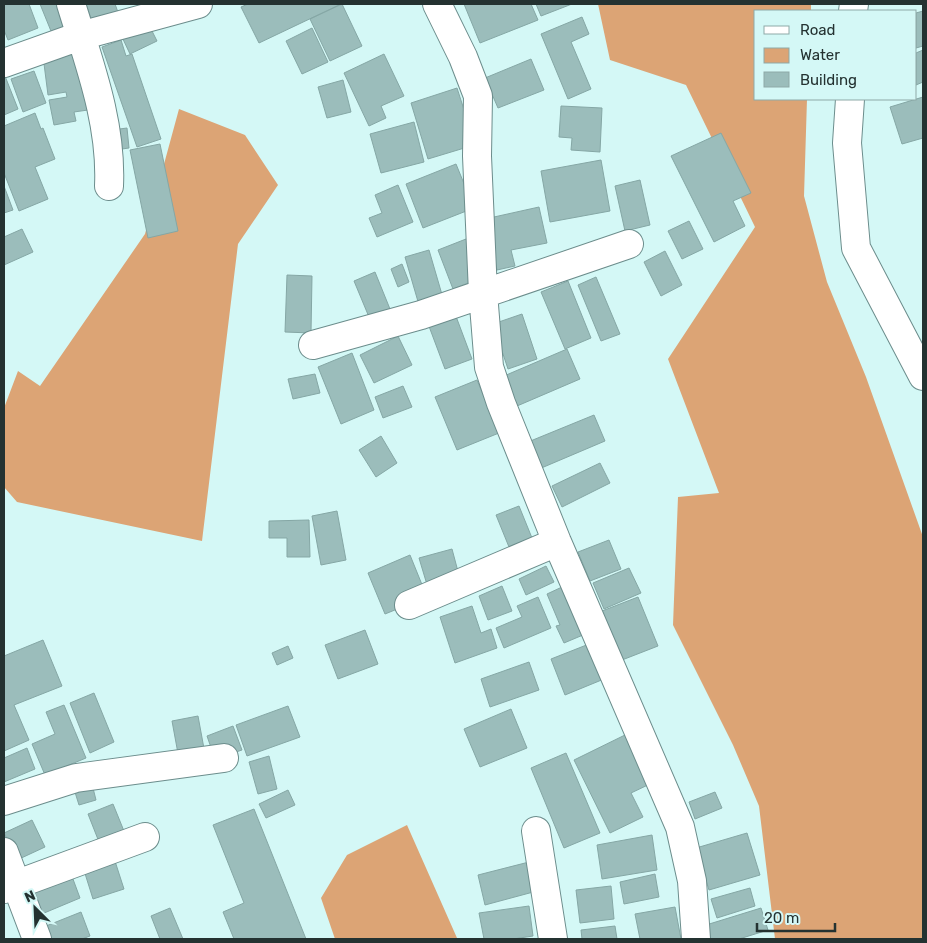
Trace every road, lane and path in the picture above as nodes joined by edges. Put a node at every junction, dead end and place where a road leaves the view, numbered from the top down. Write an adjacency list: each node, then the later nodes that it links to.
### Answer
1 (71, 4): 4 (street)
2 (198, 4): 4 (street)
3 (437, 4): 9 (street)
4 (80, 36): 5 (street); 7 (street)
5 (4, 63)
6 (850, 100): 11 (street)
7 (109, 186)
8 (629, 244): 9 (street)
9 (483, 293): 10 (street); 12 (street)
10 (313, 345)
11 (923, 376)
12 (557, 542): 13 (street); 22 (street)
13 (409, 605)
14 (224, 758): 15 (street)
15 (4, 801)
16 (536, 831): 21 (street)
17 (145, 837): 19 (street)
18 (4, 852): 19 (street)
19 (9, 887): 20 (street)
20 (38, 939)
21 (553, 939)
22 (696, 939)

